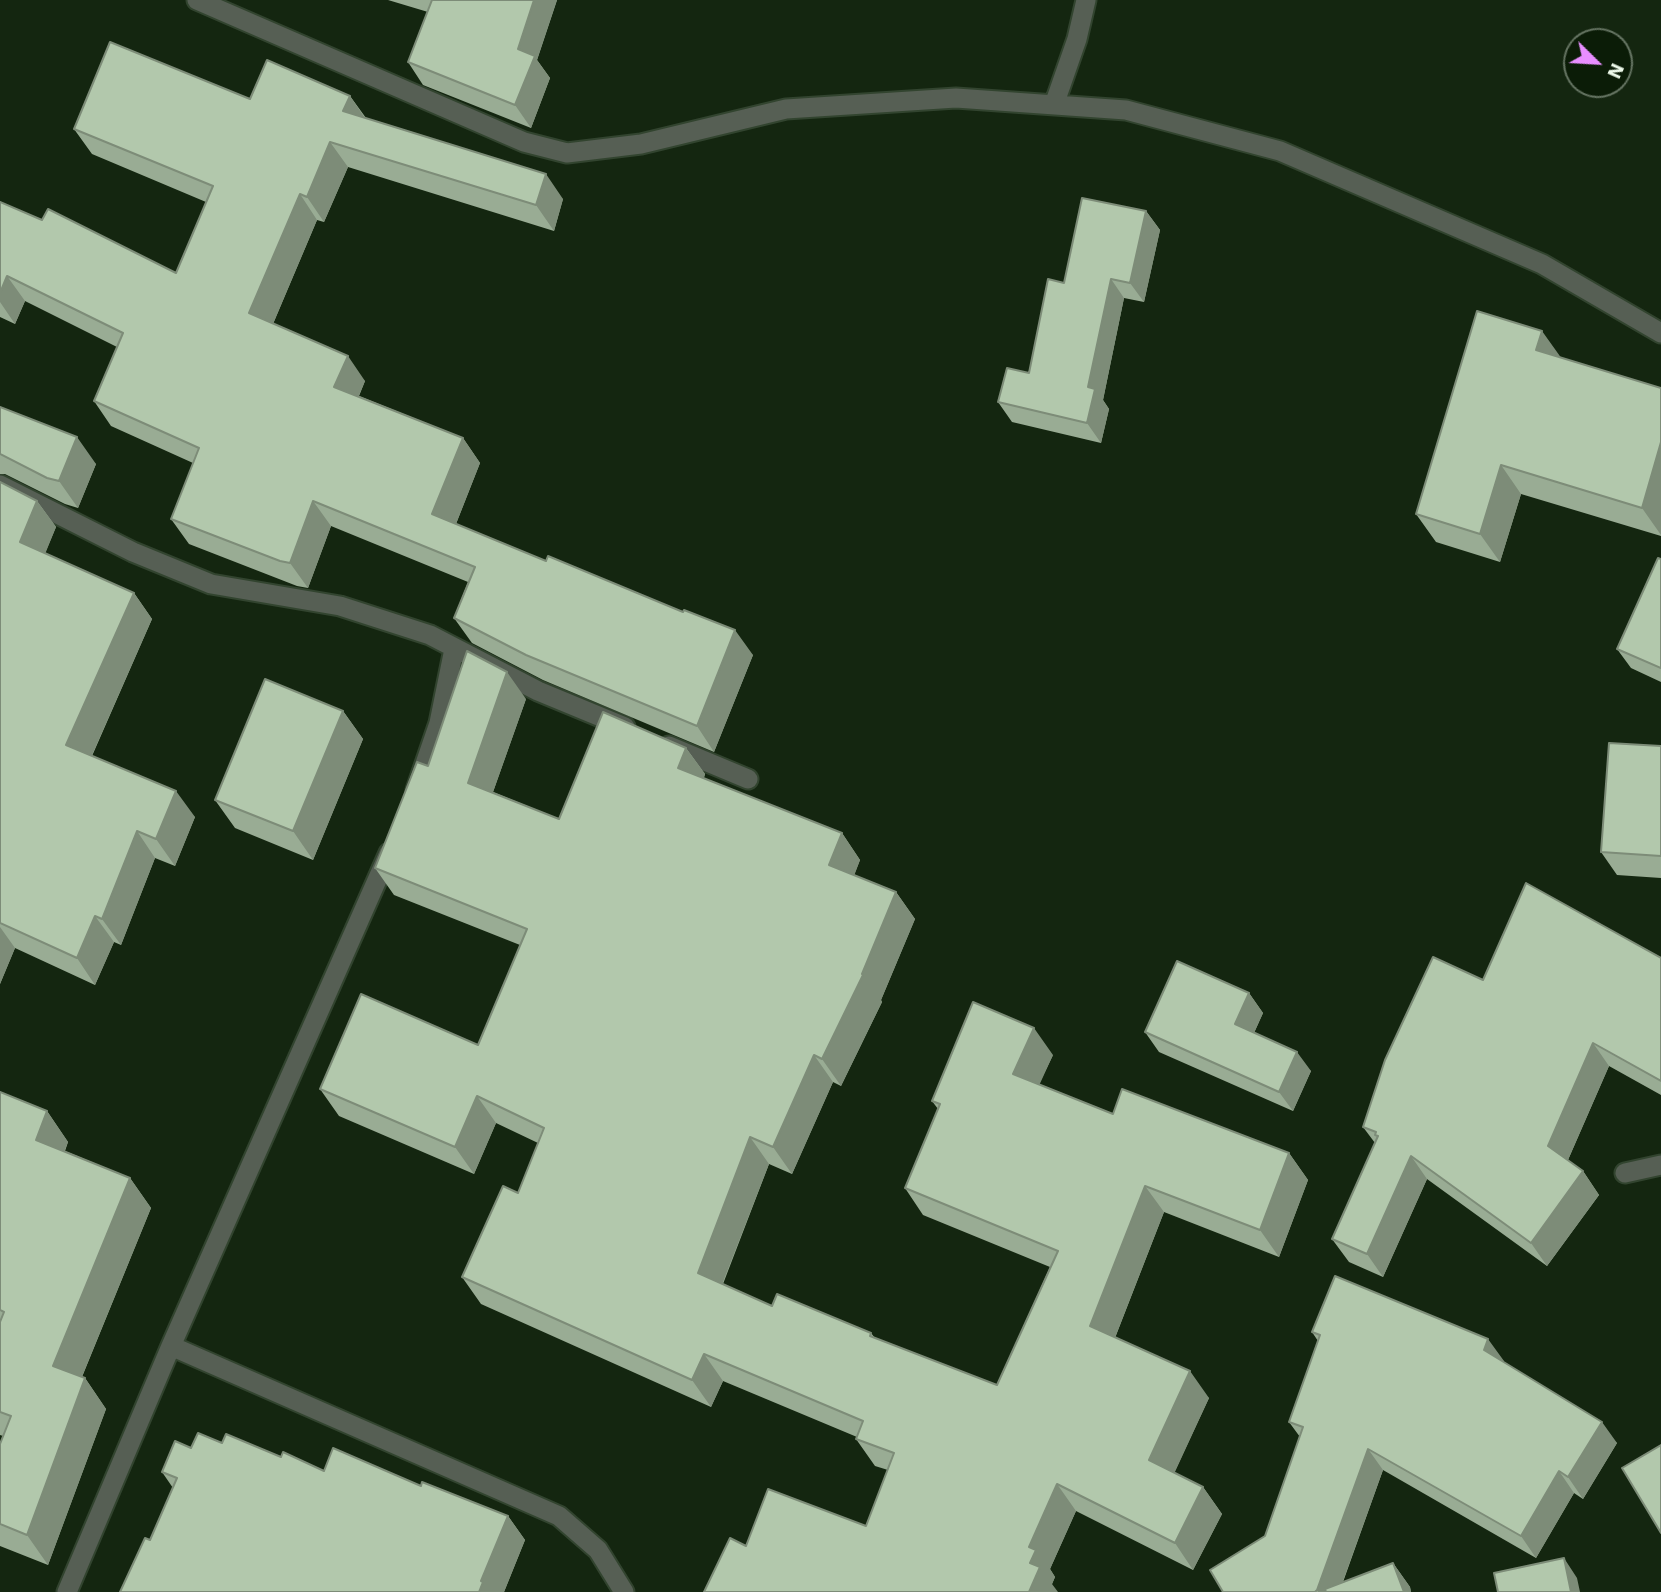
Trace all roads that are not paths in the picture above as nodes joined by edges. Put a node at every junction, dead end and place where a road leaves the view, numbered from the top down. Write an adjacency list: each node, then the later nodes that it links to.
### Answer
1 (197, 0): 3 (street)
2 (1086, 0): 3 (street)
3 (1054, 105): 4 (street)
4 (1661, 333)
5 (0, 485): 6 (street)
6 (454, 649): 7 (street); 8 (street)
7 (748, 779)
8 (407, 813)
9 (396, 838): 12 (street)
10 (1661, 1165): 11 (street)
11 (1625, 1174)
12 (172, 1346): 13 (street); 14 (street)
13 (66, 1592)
14 (624, 1592)

